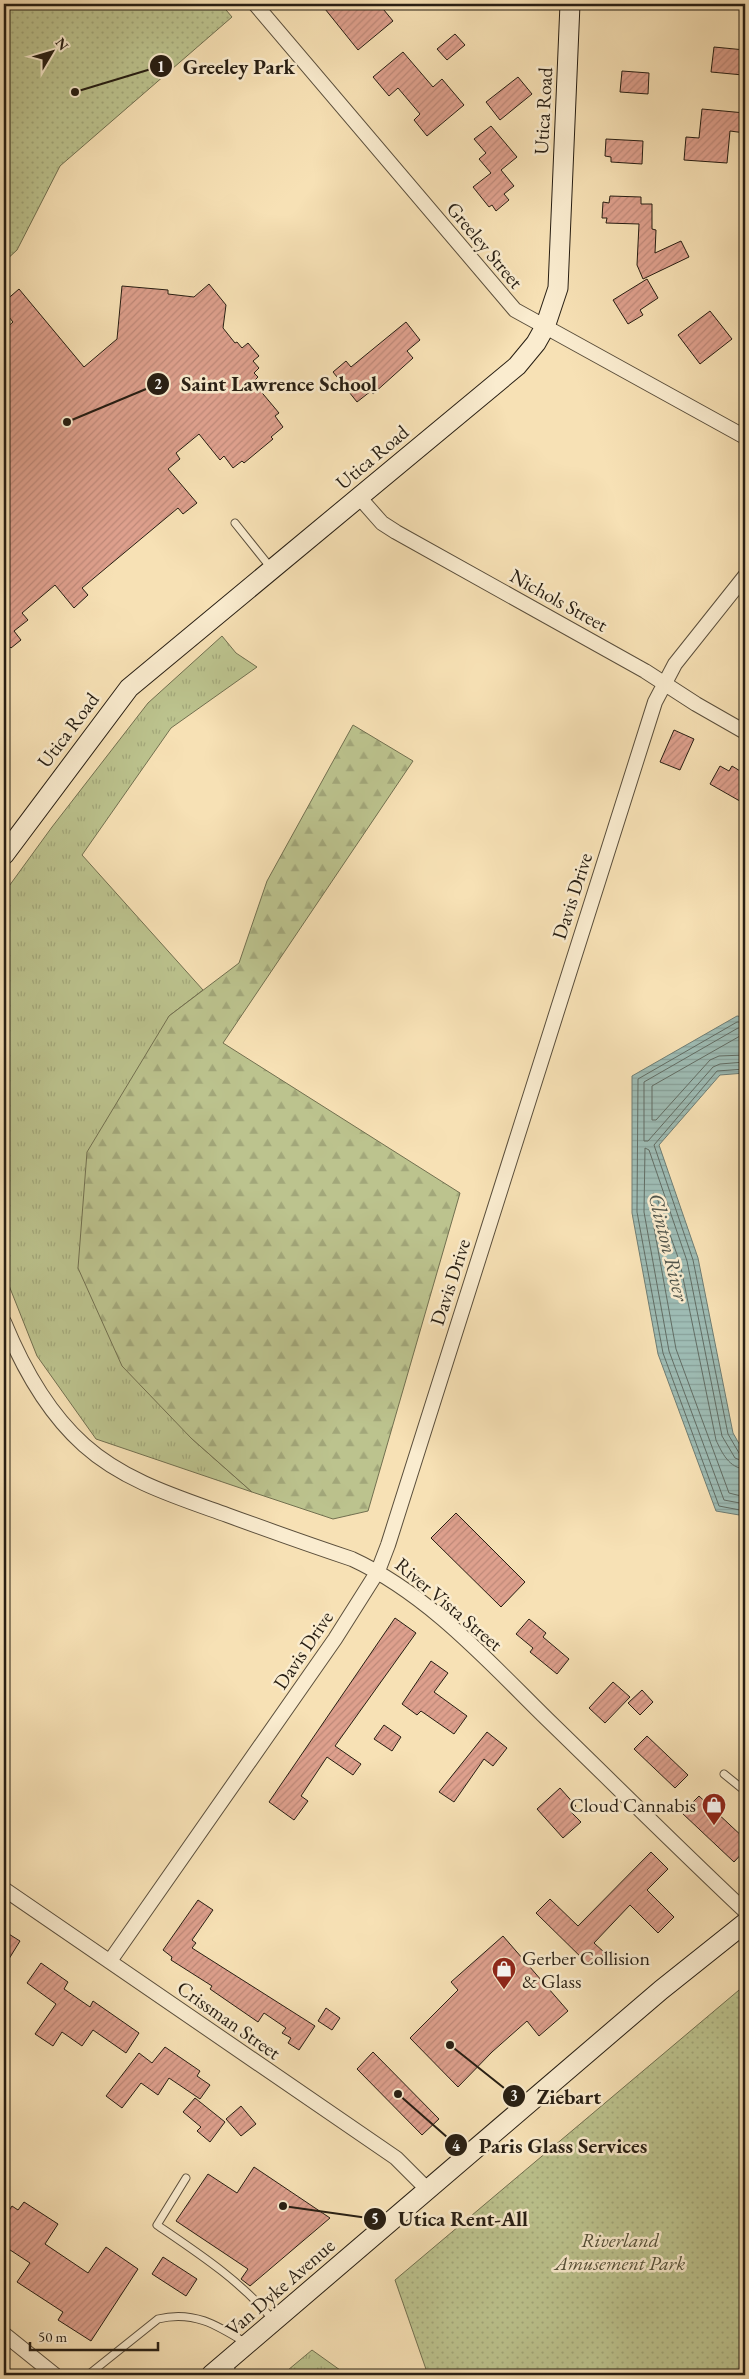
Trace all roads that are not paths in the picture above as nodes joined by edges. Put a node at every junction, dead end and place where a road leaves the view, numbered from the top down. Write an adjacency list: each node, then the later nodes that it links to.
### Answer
1 (255, 4): 3 (street, Greeley Street)
2 (570, 4): 3 (street, Utica Road)
3 (545, 327): 4 (street, Greeley Street); 5 (street, Utica Road)
4 (745, 436)
5 (358, 497): 7 (street, Utica Road); 9 (street, Nichols Street)
6 (235, 523): 7 (lane)
7 (272, 569): 11 (street, Utica Road)
8 (745, 576): 9 (street, Davis Drive)
9 (663, 683): 10 (street, Nichols Street); 13 (street, Davis Drive)
10 (745, 732)
11 (4, 855)
12 (4, 1322): 13 (street, River Vista Street)
13 (378, 1571): 17 (street, River Vista Street); 19 (street, Davis Drive)
14 (724, 1774): 15 (lane)
15 (745, 1791)
16 (4, 1889): 19 (street, Crissman Street)
17 (745, 1911)
18 (745, 1923): 21 (street, Van Dyke Avenue)
19 (110, 1961): 21 (street, Crissman Street)
20 (186, 2178): 22 (lane)
21 (427, 2189): 22 (street, Van Dyke Avenue)
22 (275, 2322): 24 (street, Van Dyke Avenue)
23 (4, 2334): 26 (street)
24 (248, 2344): 25 (street, Van Dyke Avenue); 27 (lane)
25 (224, 2371)
26 (55, 2375)
27 (88, 2375)

